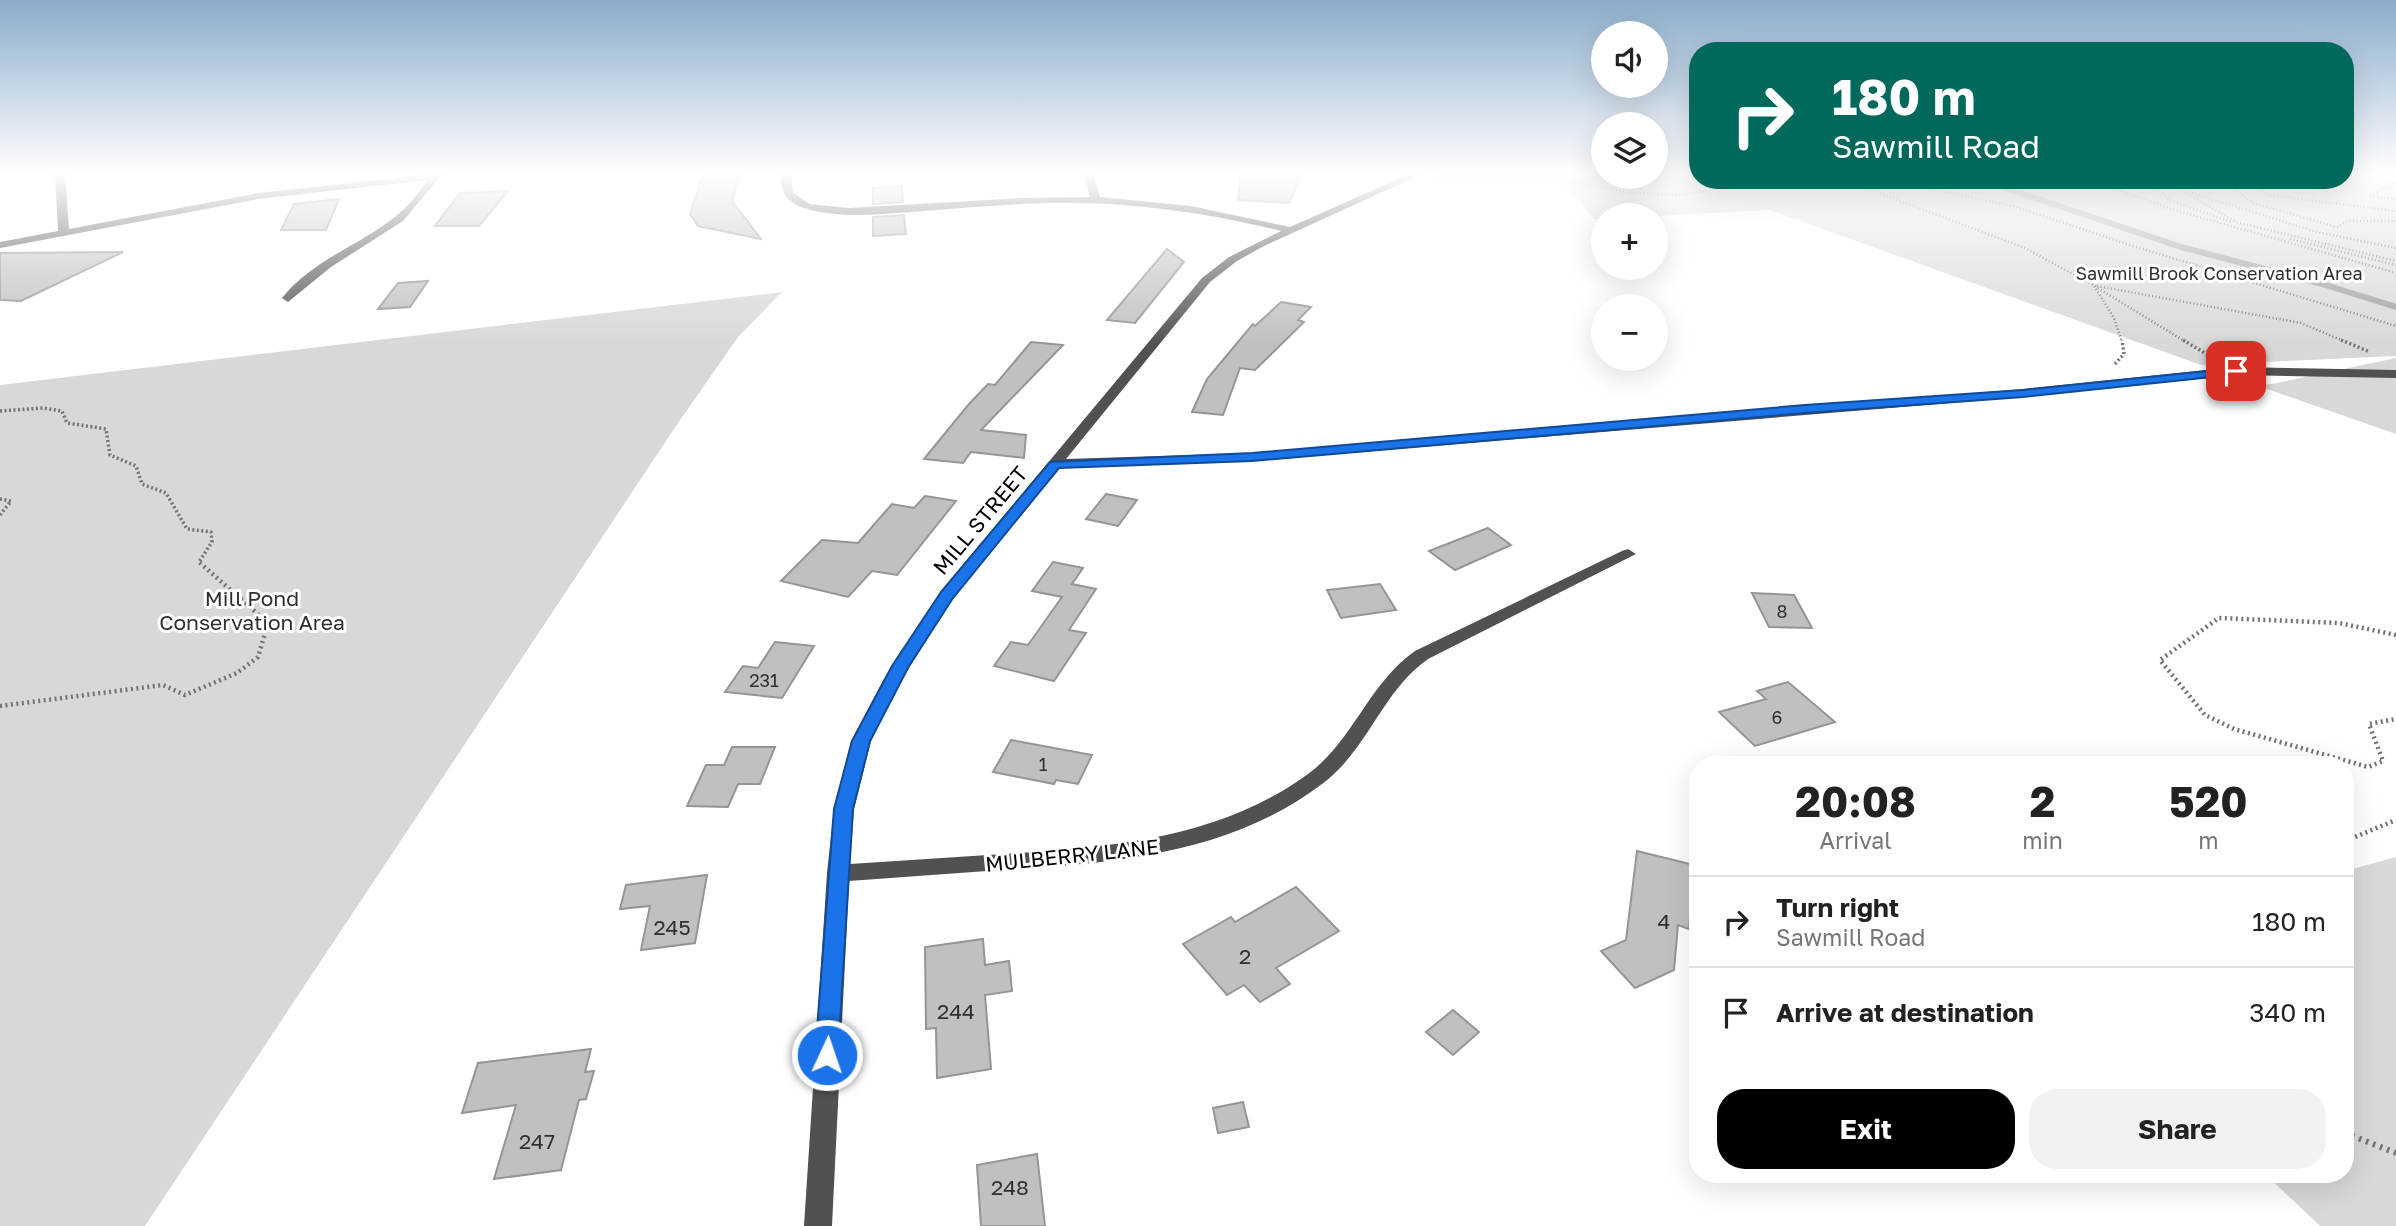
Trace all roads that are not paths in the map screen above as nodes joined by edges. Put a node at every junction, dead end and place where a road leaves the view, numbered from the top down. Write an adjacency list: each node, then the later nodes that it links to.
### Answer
1 (79, 230): 4 (street)
2 (380, 230): 6 (street)
3 (1291, 230): 8 (street, MILL STREET)
4 (64, 233): 5 (street)
5 (0, 245)
6 (288, 298)
7 (2396, 374): 8 (street)
8 (1055, 464): 10 (street, MILL STREET)
9 (1628, 554): 10 (street, MULBERRY LANE)
10 (838, 873): 11 (street, MILL STREET)
11 (818, 1226)

